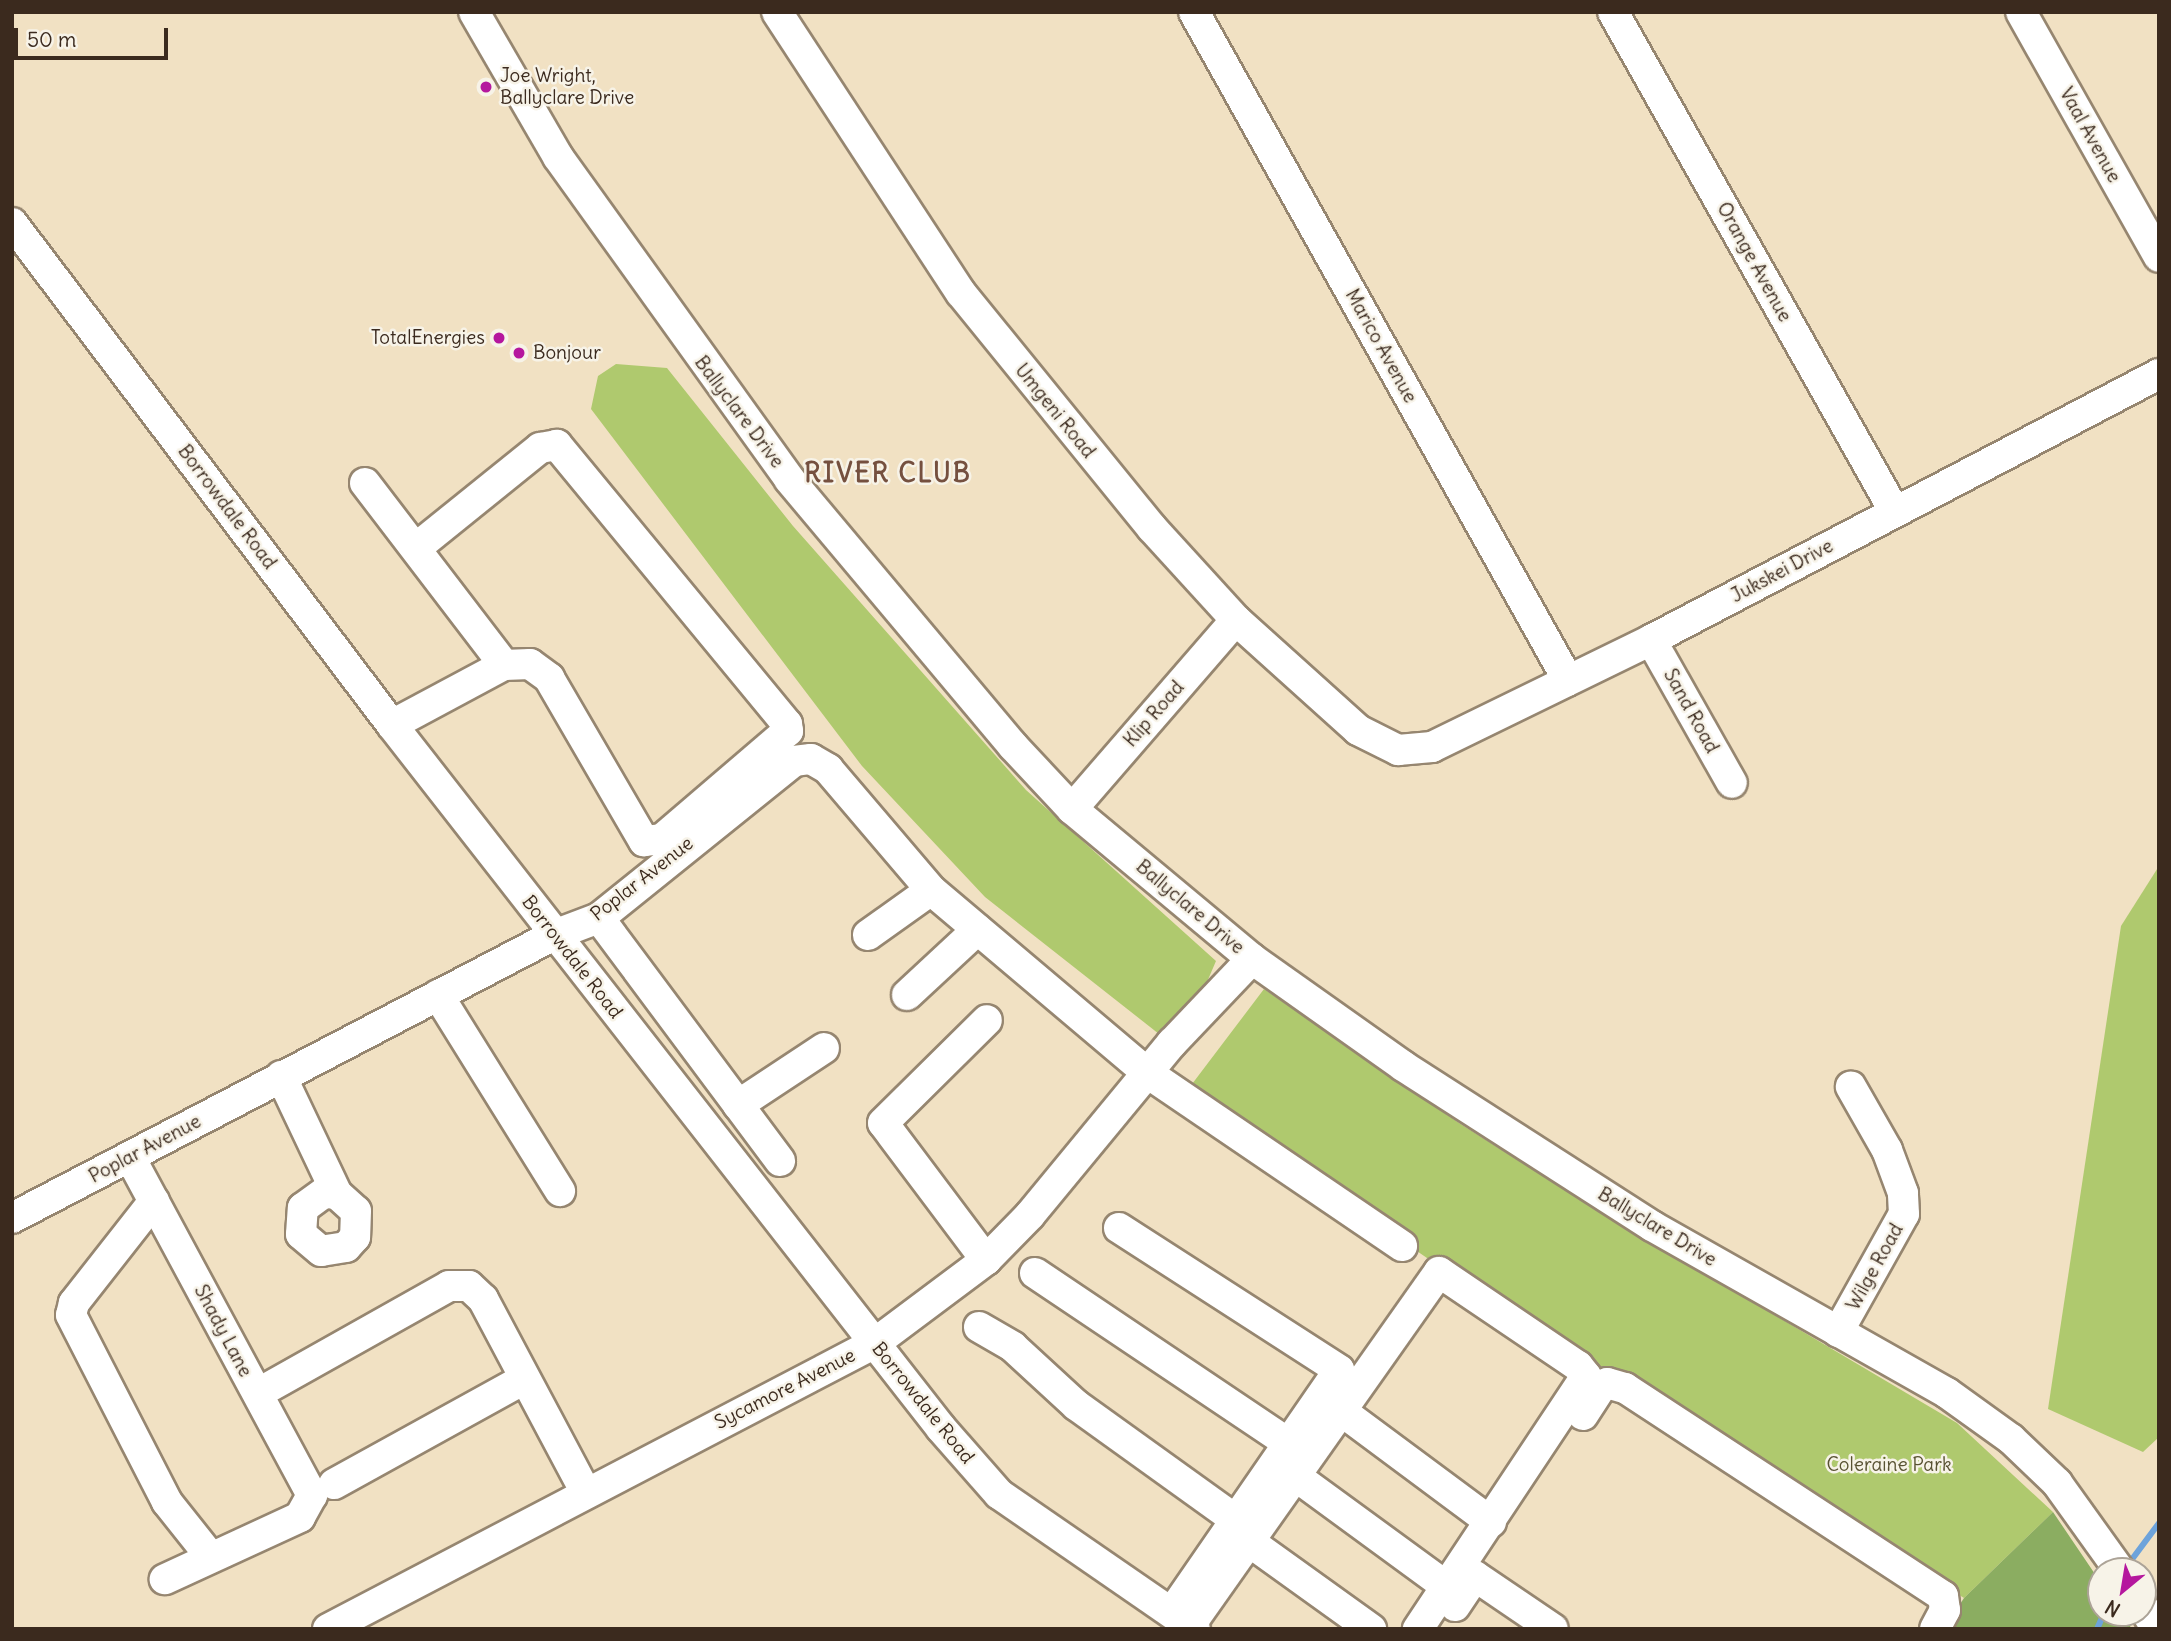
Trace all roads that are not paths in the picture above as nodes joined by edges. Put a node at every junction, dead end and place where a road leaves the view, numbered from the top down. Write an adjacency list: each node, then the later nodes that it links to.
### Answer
1 (474, 12): 19 (street, Ballyclare Drive)
2 (777, 12): 12 (street, Umgeni Road)
3 (1194, 12): 15 (street, Marico Avenue)
4 (1613, 12): 10 (street, Orange Avenue)
5 (2021, 12): 7 (street, Vaal Avenue)
6 (17, 238): 16 (street, Borrowdale Road)
7 (2159, 257)
8 (2159, 374): 10 (street, Jukskei Drive)
9 (365, 483): 11 (street)
10 (1895, 512): 13 (street, Jukskei Drive)
11 (416, 548): 14 (street); 14 (street)
12 (1236, 620): 17 (street, Umgeni Road); 19 (street, Klip Road)
13 (1651, 640): 15 (street, Jukskei Drive); 18 (street, Sand Road)
14 (503, 665): 16 (street)
15 (1567, 680): 17 (street, Jukskei Drive)
16 (392, 725): 23 (street, Borrowdale Road)
17 (1398, 750)
18 (1732, 783)
19 (1072, 809): 25 (street, Ballyclare Drive)
20 (931, 890): 21 (street, Poplar Avenue); 22 (street, Poplar Avenue); 24 (street)
21 (599, 918): 23 (street, Poplar Avenue); 33 (street)
22 (977, 930): 27 (street); 30 (street, Poplar Avenue)
23 (554, 935): 26 (street, Poplar Avenue); 46 (street, Borrowdale Road)
24 (868, 935)
25 (1252, 959): 30 (street, Sycamore Avenue); 45 (street, Ballyclare Drive)
26 (438, 995): 31 (street, Poplar Avenue); 36 (street)
27 (907, 995)
28 (987, 1020): 42 (street)
29 (824, 1048): 33 (street)
30 (1149, 1074): 41 (street, Poplar Avenue); 42 (street, Sycamore Avenue)
31 (281, 1076): 34 (street, Poplar Avenue); 37 (street)
32 (1851, 1087): 45 (street, Wilge Road)
33 (738, 1105): 35 (street)
34 (131, 1159): 38 (street, Shady Lane); 39 (street, Poplar Avenue)
35 (780, 1161)
36 (561, 1191)
37 (337, 1194)
38 (154, 1201): 56 (street); 56 (street, Shady Lane)
39 (16, 1208)
40 (1119, 1228): 50 (street)
41 (1402, 1247)
42 (986, 1260): 46 (street, Sycamore Avenue)
43 (1035, 1273): 50 (street)
44 (979, 1327): 55 (street)
45 (1838, 1332): 57 (street, Ballyclare Drive)
46 (875, 1343): 53 (street, Sycamore Avenue); 61 (street, Borrowdale Road)
47 (524, 1379): 48 (street); 52 (street); 53 (street)
48 (271, 1386)
49 (1340, 1410): 51 (street); 54 (street); 54 (street)
50 (1289, 1444): 55 (street)
51 (1293, 1475): 55 (street); 60 (street)
52 (334, 1484)
53 (586, 1493): 62 (street, Sycamore Avenue)
54 (1491, 1522): 60 (street)
55 (1242, 1530): 61 (street); 63 (street)
56 (210, 1556): 59 (street)
57 (2110, 1557)
58 (1475, 1576): 65 (street); 66 (street); 67 (street)
59 (165, 1579)
60 (1447, 1587): 64 (street)
61 (1186, 1622)
62 (328, 1629)
63 (1371, 1629)
64 (1418, 1629)
65 (1440, 1629)
66 (1553, 1629)
67 (1935, 1629)

